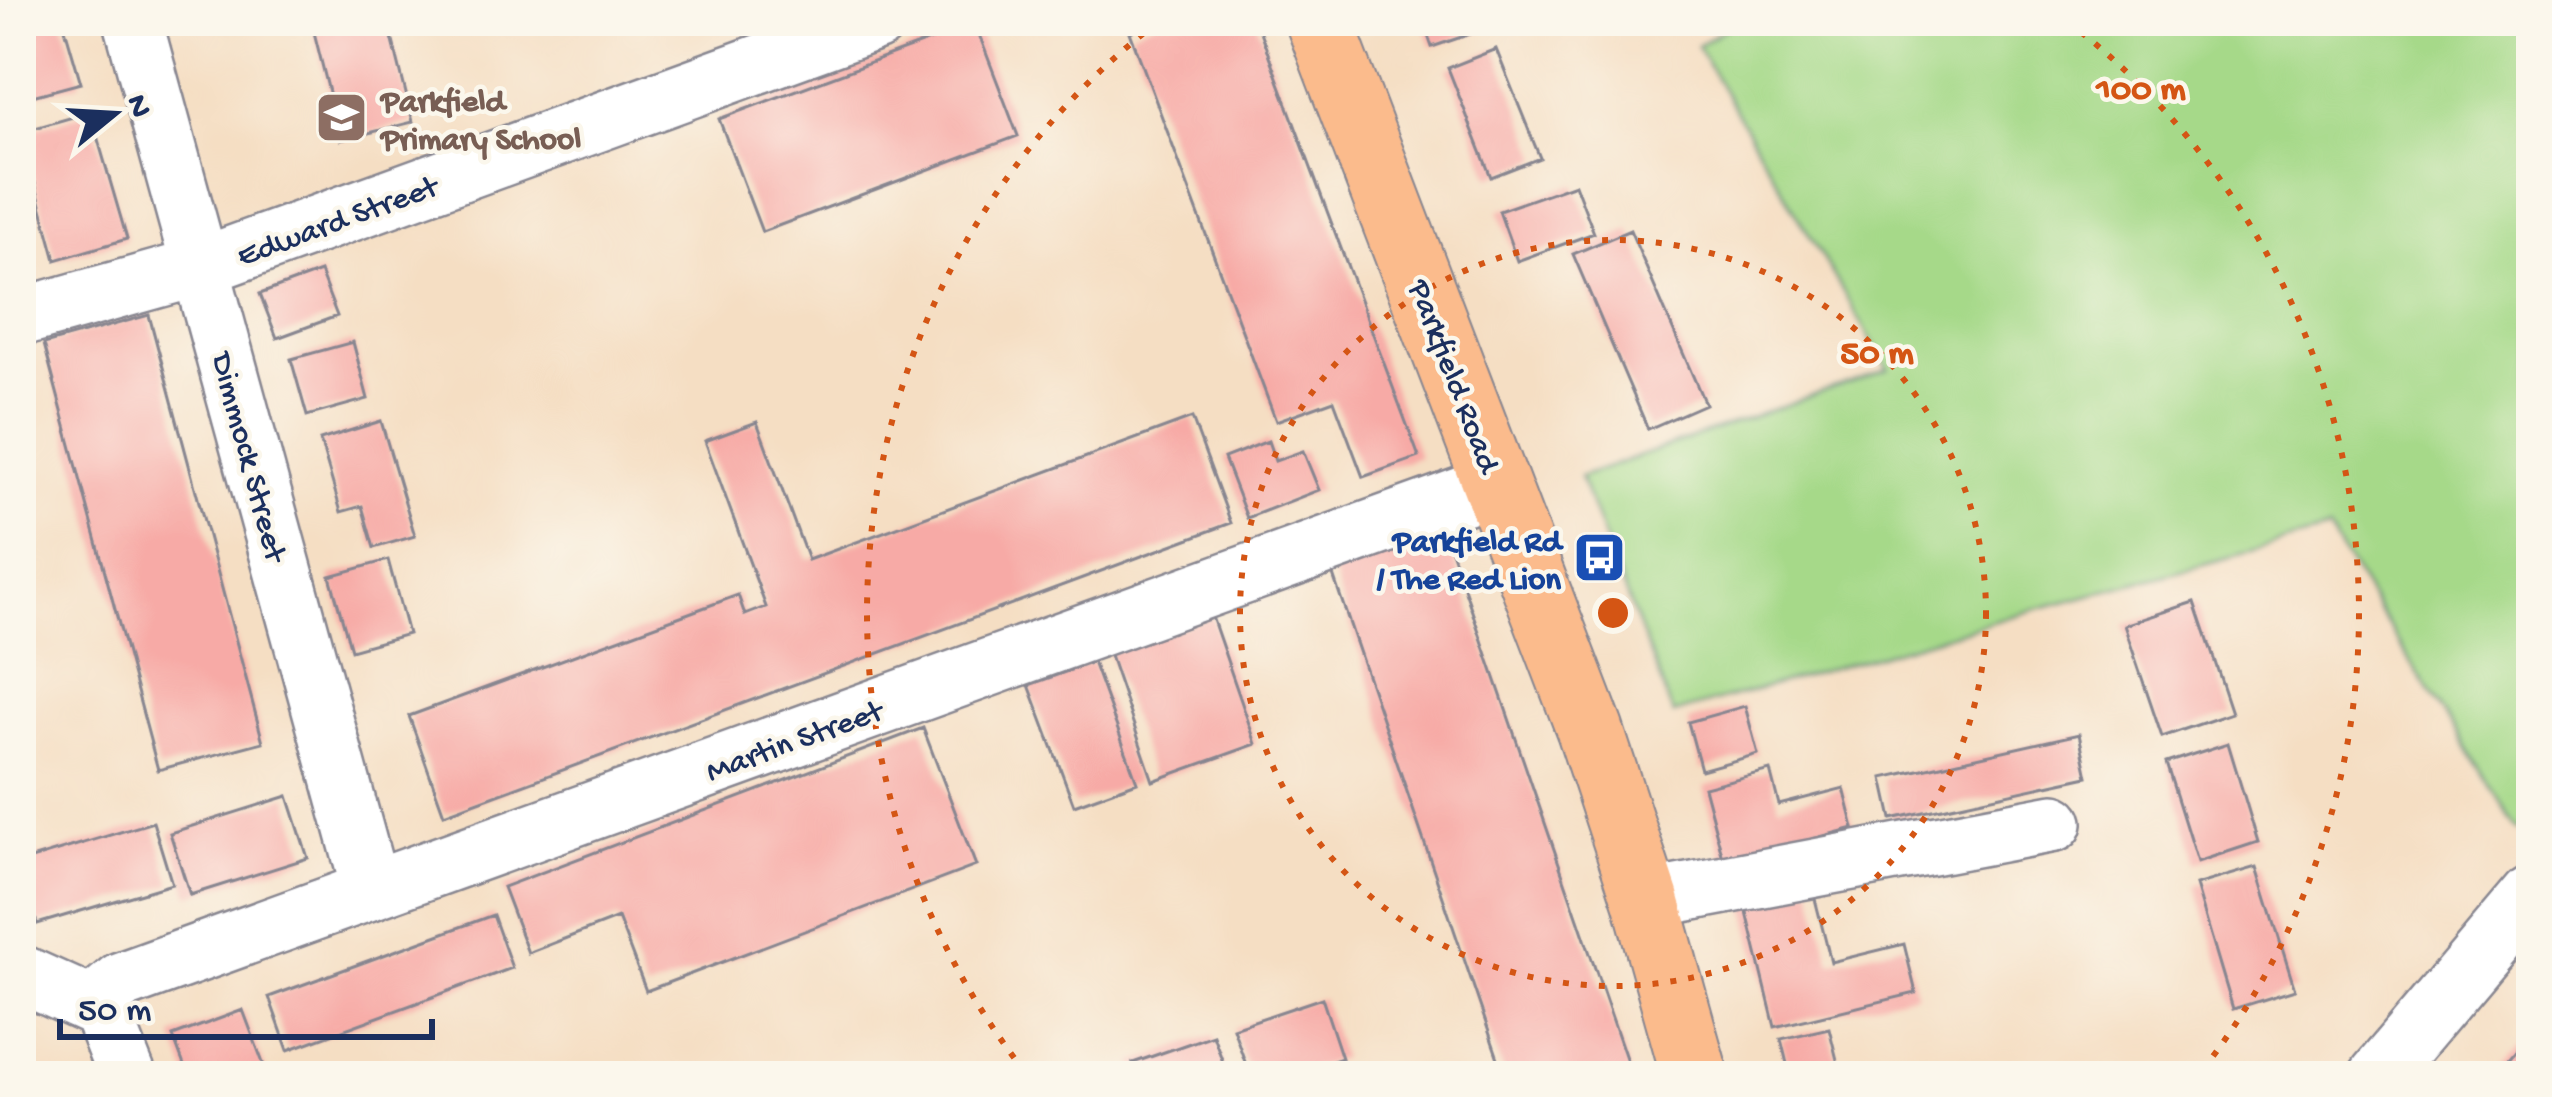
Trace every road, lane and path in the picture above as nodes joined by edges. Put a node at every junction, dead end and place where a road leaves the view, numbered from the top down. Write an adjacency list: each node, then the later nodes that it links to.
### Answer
1 (133, 21): 4 (street, Dimmock Street)
2 (877, 21): 4 (street, Edward Street)
3 (1319, 21): 6 (main road, Parkfield Road)
4 (200, 267): 5 (street, Edward Street); 8 (street, Dimmock Street)
5 (21, 317)
6 (1499, 483): 8 (street, Martin Street); 10 (main road, Parkfield Road)
7 (2054, 824): 10 (street)
8 (370, 891): 12 (street, Martin Street)
9 (2531, 896): 15 (street)
10 (1646, 900): 14 (main road, Parkfield Road)
11 (21, 974): 12 (street)
12 (101, 1010): 13 (street)
13 (127, 1076)
14 (1695, 1076)
15 (2378, 1076)

